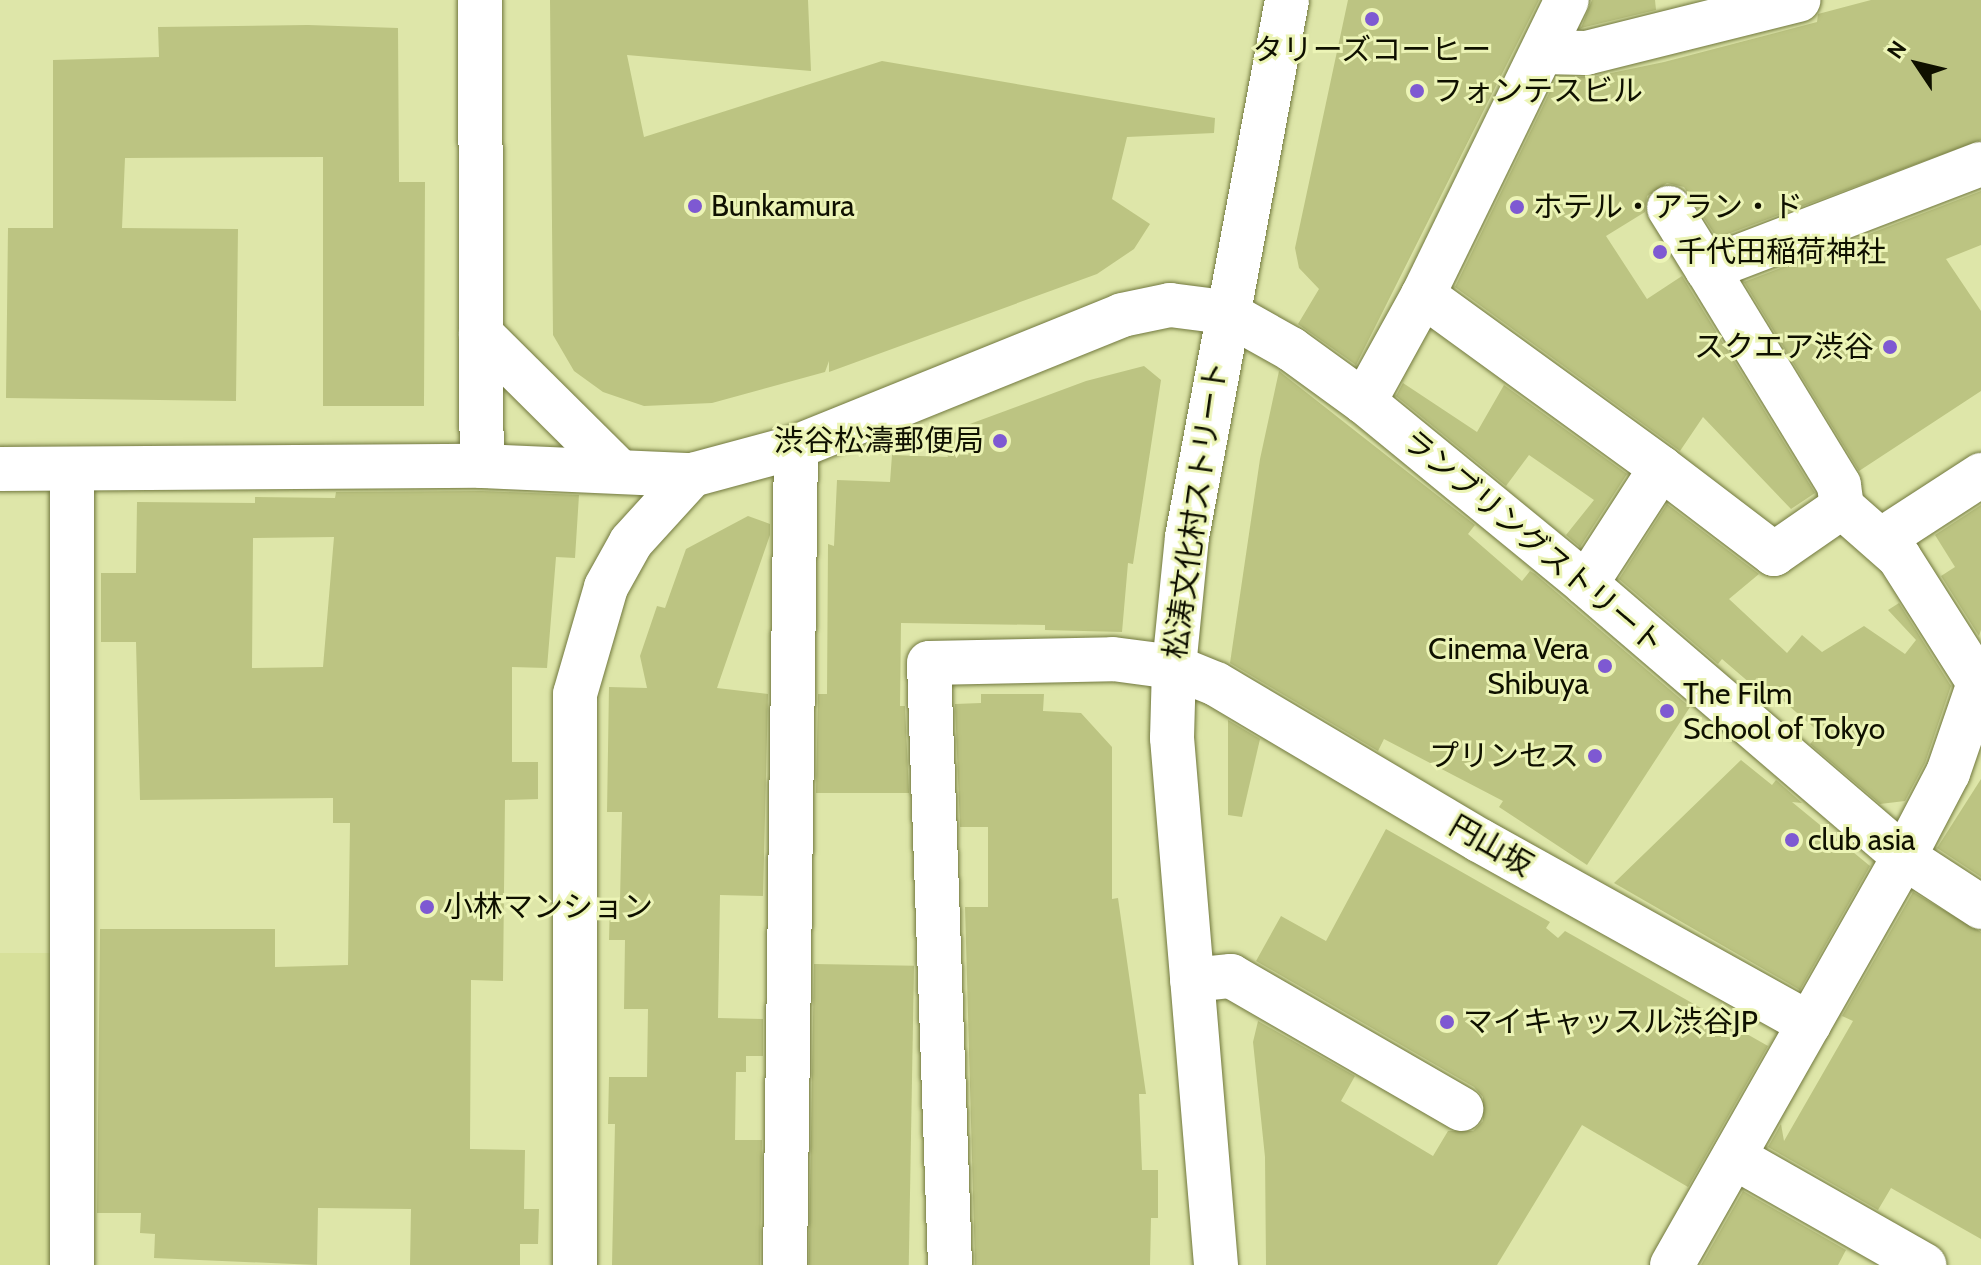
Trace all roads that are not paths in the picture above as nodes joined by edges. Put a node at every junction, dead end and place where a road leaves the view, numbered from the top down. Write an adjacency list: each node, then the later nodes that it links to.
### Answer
1 (480, 0): 11 (street)
2 (1287, 0): 10 (street, 松涛文化村ストリート)
3 (1567, 0): 5 (street)
4 (1798, 0): 5 (street)
5 (1543, 52): 9 (street)
6 (1981, 164): 8 (street)
7 (1669, 208): 8 (street)
8 (1707, 269): 21 (street)
9 (1423, 295): 12 (street); 15 (street)
10 (1225, 312): 12 (street, ランブリングストリート); 13 (street); 24 (street, 松涛文化村ストリート)
11 (481, 334): 14 (street); 18 (street)
12 (1364, 402): 23 (street, ランブリングストリート)
13 (796, 447): 19 (street); 34 (street)
14 (482, 466): 17 (street); 18 (street)
15 (1661, 468): 21 (street); 23 (street)
16 (0, 469): 17 (street)
17 (72, 470): 32 (street)
18 (619, 471): 19 (street)
19 (692, 475): 33 (street)
20 (1981, 475): 22 (street)
21 (1842, 507): 22 (street)
22 (1884, 538): 25 (street)
23 (1586, 584): 26 (street, ランブリングストリート)
24 (1174, 667): 28 (street, 松涛文化村ストリート); 29 (street, 円山坂); 35 (street, 円山坂)
25 (1975, 721): 26 (street)
26 (1904, 857): 27 (street, ランブリングストリート); 29 (street)
27 (1981, 907)
28 (1192, 980): 30 (street); 36 (street, 松涛文化村ストリート)
29 (1809, 1024): 31 (street)
30 (1461, 1109)
31 (1734, 1157): 37 (street); 38 (street)
32 (72, 1265)
33 (575, 1265)
34 (785, 1265)
35 (950, 1265)
36 (1216, 1265)
37 (1672, 1265)
38 (1924, 1265)

